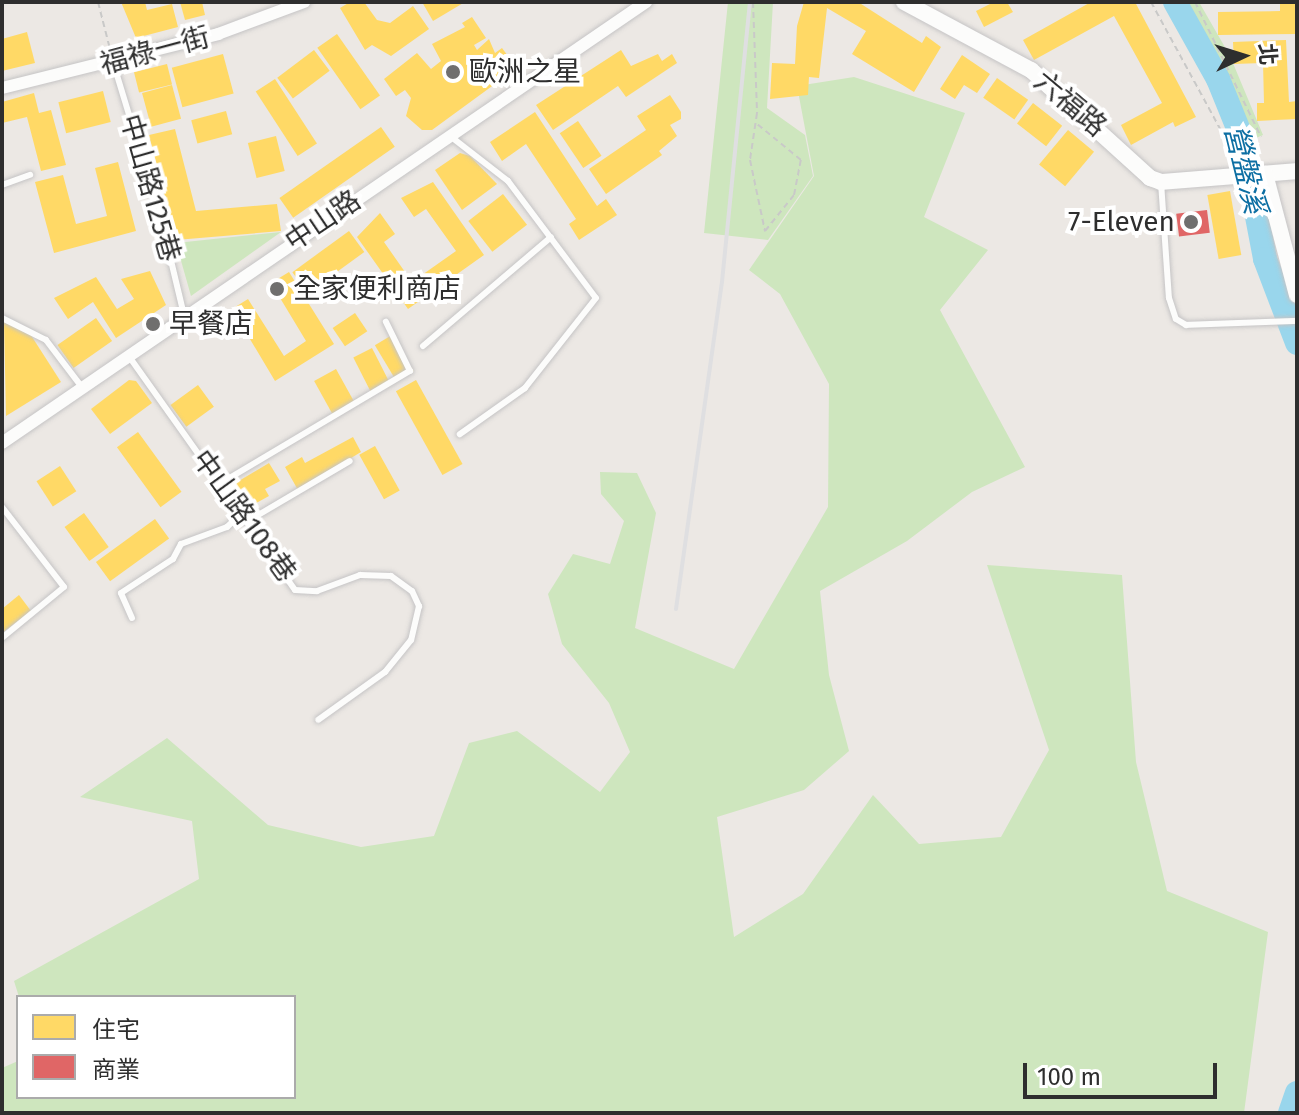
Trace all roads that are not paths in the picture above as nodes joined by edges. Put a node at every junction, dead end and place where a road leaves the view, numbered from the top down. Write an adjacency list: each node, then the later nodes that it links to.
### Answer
1 (304, 2): 4 (street, 福祿一街)
2 (904, 2): 10 (street, 六福路)
3 (638, 4): 6 (street, 中山路)
4 (113, 62): 5 (street, 福祿一街); 14 (lane, 中山路125巷)
5 (2, 88)
6 (450, 136): 12 (lane); 14 (street, 中山路)
7 (1297, 171): 8 (street)
8 (1264, 174): 10 (street); 13 (street)
9 (30, 175): 11 (lane)
10 (1161, 182): 16 (lane)
11 (2, 185)
12 (551, 237): 18 (lane); 21 (lane)
13 (1297, 295)
14 (184, 315): 19 (street, 中山路)
15 (2, 318): 20 (lane)
16 (1297, 321)
17 (386, 322): 24 (lane)
18 (423, 346)
19 (128, 355): 20 (street, 中山路); 24 (lane, 中山路108巷)
20 (81, 386): 22 (street, 中山路)
21 (460, 434)
22 (2, 443)
23 (350, 461): 27 (lane)
24 (221, 483): 26 (lane, 中山路108巷)
25 (2, 507): 29 (lane)
26 (241, 514): 27 (lane, 中山路108巷); 28 (lane)
27 (248, 521): 30 (lane, 中山路108巷)
28 (132, 618)
29 (2, 638)
30 (318, 720)

